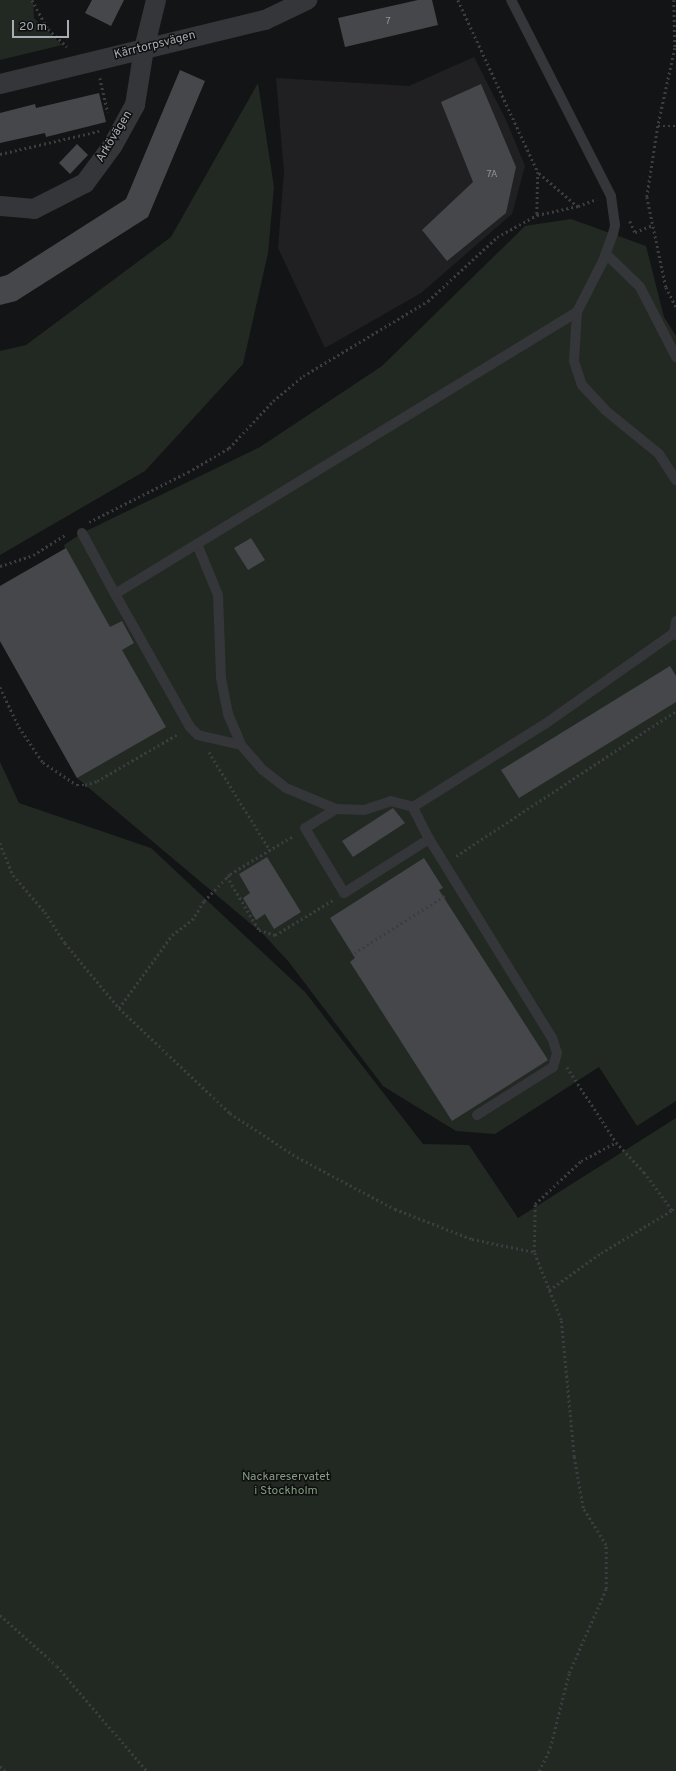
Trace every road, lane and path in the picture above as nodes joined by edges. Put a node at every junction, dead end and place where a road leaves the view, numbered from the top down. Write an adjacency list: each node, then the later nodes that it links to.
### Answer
1 (32, 0): 10 (path)
2 (156, 0): 8 (street, Arkövägen)
3 (307, 0): 8 (street, Kärrtorpsvägen)
4 (458, 0): 16 (path)
5 (511, 0): 19 (lane)
6 (674, 0): 7 (path)
7 (675, 48): 12 (path)
8 (144, 49): 9 (street, Kärrtorpsvägen); 14 (street, Arkövägen)
9 (96, 61): 10 (street, Kärrtorpsvägen); 14 (path)
10 (77, 67): 11 (street, Kärrtorpsvägen)
11 (0, 84)
12 (658, 126): 13 (path); 20 (path)
13 (676, 126)
14 (118, 127): 15 (path); 17 (street, Arkövägen)
15 (0, 154)
16 (538, 172): 18 (path); 24 (path)
17 (1, 206)
18 (578, 206)
19 (606, 254): 21 (lane); 22 (lane)
20 (676, 307)
21 (577, 312): 23 (lane); 25 (lane)
22 (676, 357)
23 (676, 480)
24 (80, 529): 26 (path); 27 (lane)
25 (197, 544): 27 (lane); 34 (lane)
26 (0, 565)
27 (115, 594): 32 (lane)
28 (676, 621): 29 (lane)
29 (675, 634): 35 (lane)
30 (0, 687): 32 (path)
31 (676, 711): 41 (path)
32 (190, 727): 33 (lane)
33 (198, 735): 34 (lane); 40 (path)
34 (241, 745): 36 (lane)
35 (413, 807): 36 (lane); 38 (lane)
36 (336, 809): 37 (lane)
37 (305, 828): 40 (path); 44 (lane)
38 (429, 839): 41 (lane); 44 (lane)
39 (0, 843): 46 (path)
40 (270, 850): 42 (path)
41 (444, 864): 43 (lane)
42 (227, 876): 44 (path); 46 (path)
43 (459, 888): 45 (path); 47 (lane)
44 (344, 893)
45 (354, 953)
46 (119, 1008): 51 (path)
47 (557, 1053): 48 (lane); 49 (path)
48 (477, 1115)
49 (616, 1142): 50 (path); 51 (path)
50 (674, 1210): 52 (path)
51 (534, 1252): 52 (path)
52 (549, 1290): 57 (path)
53 (0, 1615): 56 (path)
54 (0, 1766): 55 (path)
55 (6, 1771)
56 (147, 1771)
57 (539, 1771)

